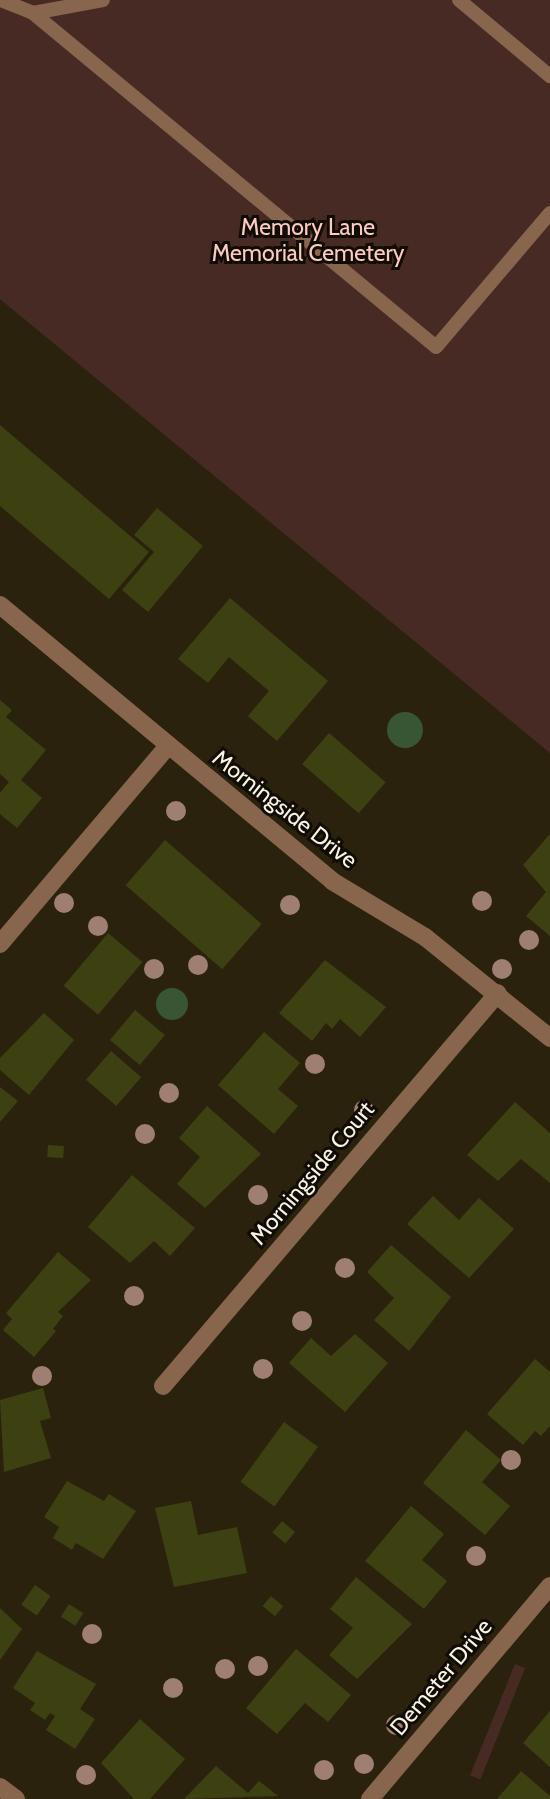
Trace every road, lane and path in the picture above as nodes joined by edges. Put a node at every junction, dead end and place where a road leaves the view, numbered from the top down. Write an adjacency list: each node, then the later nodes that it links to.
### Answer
1 (1, 0): 4 (lane)
2 (103, 0): 4 (lane)
3 (459, 0): 5 (lane)
4 (33, 13): 6 (lane)
5 (550, 76)
6 (550, 213)
7 (0, 605): 8 (street, Morningside Drive)
8 (167, 747): 9 (street); 10 (street, Morningside Drive)
9 (0, 944)
10 (498, 993): 11 (street, Morningside Drive); 12 (street, Morningside Court)
11 (550, 1038)
12 (163, 1385)
13 (550, 1586): 16 (street, Demeter Drive)
14 (0, 1787): 15 (street)
15 (16, 1799)
16 (370, 1799)

